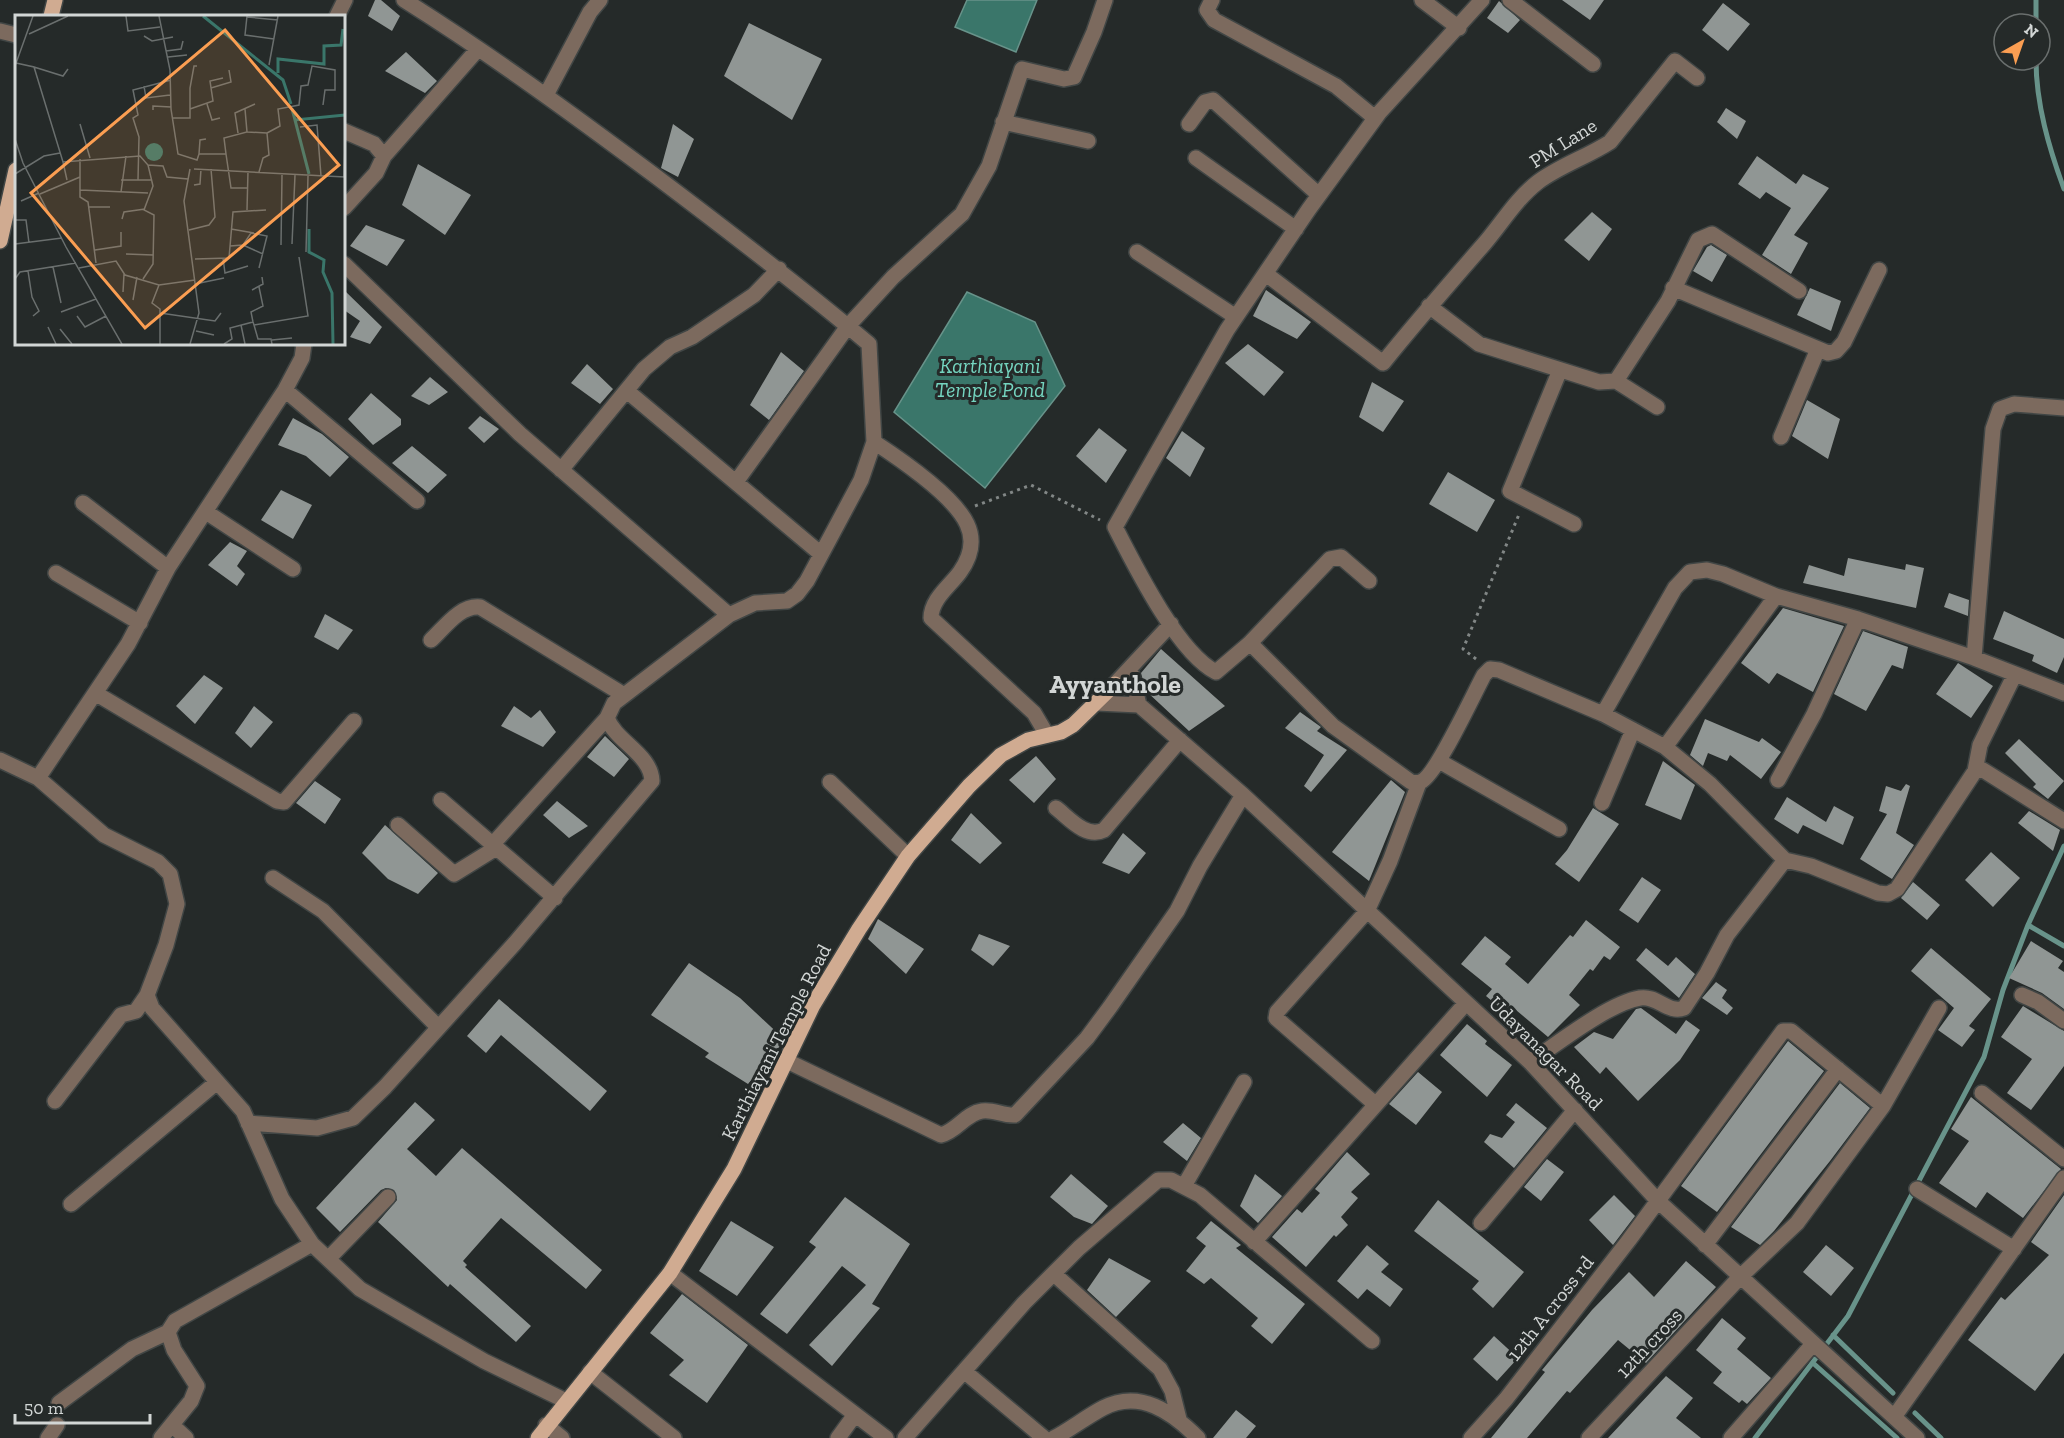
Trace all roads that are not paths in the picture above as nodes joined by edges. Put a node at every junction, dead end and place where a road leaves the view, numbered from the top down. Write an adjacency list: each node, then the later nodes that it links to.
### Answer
1 (55, 0): 10 (main road)
2 (345, 0): 11 (street)
3 (404, 0): 15 (street)
4 (600, 0): 18 (street)
5 (1105, 0): 20 (street)
6 (1212, 0): 19 (street)
7 (1422, 0): 12 (street)
8 (1482, 0): 12 (street)
9 (1510, 0): 16 (street)
10 (51, 15)
11 (338, 15)
12 (1459, 28): 19 (street)
13 (0, 31): 14 (street)
14 (15, 35)
15 (478, 49): 18 (street); 24 (street)
16 (1593, 64)
17 (1698, 78): 38 (street, PM Lane)
18 (546, 95): 33 (street)
19 (1375, 117): 27 (street)
20 (1003, 122): 23 (street); 40 (street)
21 (1189, 124): 27 (street)
22 (345, 131): 24 (street)
23 (1088, 141)
24 (384, 156): 28 (street)
25 (1196, 158): 29 (street)
26 (15, 174): 30 (main road)
27 (1319, 195): 29 (street)
28 (345, 207)
29 (1296, 229): 35 (street)
30 (0, 241)
31 (1137, 252): 39 (street)
32 (345, 265): 51 (street)
33 (779, 269): 40 (street); 46 (street)
34 (1879, 270): 42 (street)
35 (1266, 274): 38 (street, PM Lane); 39 (street)
36 (1673, 288): 37 (street); 42 (street); 44 (street)
37 (1799, 291)
38 (1429, 306): 43 (street)
39 (1236, 317): 66 (street)
40 (848, 326): 50 (street); 52 (street)
41 (304, 345): 45 (street)
42 (1818, 349): 49 (street)
43 (1560, 370): 44 (street); 56 (street)
44 (1616, 381): 47 (street)
45 (285, 390): 53 (street); 55 (street)
46 (627, 391): 51 (street); 52 (street)
47 (1657, 407)
48 (2064, 408): 69 (street)
49 (1781, 437)
50 (874, 442): 57 (street); 82 (street)
51 (561, 470): 63 (street)
52 (736, 482): 57 (street)
53 (417, 501)
54 (83, 502): 58 (street)
55 (206, 512): 58 (street); 59 (street)
56 (1574, 524)
57 (821, 554): 63 (street)
58 (168, 568): 65 (street)
59 (293, 569)
60 (56, 573): 65 (street)
61 (1369, 581): 68 (street)
62 (1776, 596): 64 (street); 78 (street); 84 (street)
63 (729, 615): 75 (street)
64 (1858, 619): 69 (street); 89 (street)
65 (140, 623): 73 (street)
66 (1171, 624): 68 (street); 70 (street)
67 (431, 640): 75 (street)
68 (1250, 643): 91 (street)
69 (1974, 658): 71 (street)
70 (1130, 668): 72 (street); 77 (street)
71 (2015, 674): 74 (street); 87 (street)
72 (1116, 684): 76 (main road, Karthiayani Temple Road)
73 (95, 693): 80 (street); 88 (street)
74 (2064, 693)
75 (624, 695): 79 (street)
76 (1097, 703): 77 (street); 82 (main road, Karthiayani Temple Road)
77 (1139, 704): 83 (street, Udayanagar Road)
78 (1604, 714): 81 (street); 86 (street)
79 (607, 718): 99 (street); 103 (street)
80 (354, 720)
81 (1633, 730): 84 (street); 94 (street)
82 (1047, 735): 100 (main road, Karthiayani Temple Road)
83 (1180, 740): 92 (street, Udayanagar Road); 95 (street)
84 (1665, 747): 101 (street)
85 (0, 760): 88 (street)
86 (1439, 761): 91 (street); 98 (street)
87 (1975, 771): 96 (street); 101 (street)
88 (38, 778): 105 (street)
89 (1778, 780)
90 (830, 782): 100 (street)
91 (1419, 783): 104 (street)
92 (1243, 795): 104 (street, Udayanagar Road); 111 (street)
93 (441, 800): 99 (street)
94 (1602, 803)
95 (1056, 808)
96 (2064, 821)
97 (398, 825): 99 (street)
98 (1558, 828)
99 (494, 846): 103 (street)
100 (908, 856): 111 (main road, Karthiayani Temple Road)
101 (1785, 860): 112 (street)
102 (273, 878): 110 (street)
103 (555, 898): 110 (street)
104 (1367, 911): 107 (street, Udayanagar Road); 118 (street)
105 (147, 994): 114 (street); 117 (street)
106 (2022, 995): 109 (street)
107 (1466, 1003): 112 (street, Udayanagar Road); 118 (street)
108 (1939, 1008): 119 (street, 12th cross)
109 (2064, 1021)
110 (438, 1028): 121 (street)
111 (788, 1061): 135 (main road, Karthiayani Temple Road)
112 (1530, 1062): 120 (street, Udayanagar Road)
113 (1838, 1069): 119 (street); 127 (street, 12th A cross rd); 132 (street)
114 (217, 1082): 121 (street); 128 (street)
115 (1244, 1082): 124 (street)
116 (1982, 1093): 122 (street)
117 (55, 1101)
118 (1375, 1104): 130 (street)
119 (1883, 1106): 137 (street, 12th cross)
120 (1575, 1110): 127 (street, Udayanagar Road); 129 (street)
121 (248, 1123): 131 (street)
122 (2064, 1159)
123 (2064, 1178): 133 (street)
124 (1184, 1186): 130 (street); 136 (street)
125 (1917, 1189): 133 (street)
126 (388, 1197): 134 (street)
127 (1658, 1201): 132 (street, Udayanagar Road); 160 (street, 12th A cross rd)
128 (71, 1204)
129 (1481, 1223)
130 (1254, 1242): 139 (street)
131 (312, 1244): 134 (street); 138 (street)
132 (1706, 1245): 137 (street, Udayanagar Road)
133 (2014, 1249): 146 (street)
134 (328, 1259): 143 (street)
135 (670, 1273): 142 (main road, Karthiayani Temple Road); 145 (street)
136 (1054, 1274): 141 (street); 147 (street)
137 (1740, 1277): 140 (street, Udayanagar Road); 161 (street, 12th cross)
138 (168, 1332): 144 (street); 148 (street)
139 (1372, 1341)
140 (1818, 1349): 146 (street, Udayanagar Road); 162 (street)
141 (964, 1371): 156 (street); 157 (street)
142 (590, 1372): 143 (main road, Karthiayani Temple Road); 153 (street)
143 (566, 1401): 149 (main road, Karthiayani Temple Road)
144 (60, 1402)
145 (854, 1416): 154 (street); 155 (street)
146 (1894, 1417): 163 (street, Udayanagar Road)
147 (1179, 1419): 158 (street); 159 (street)
148 (172, 1425): 150 (street); 151 (street)
149 (542, 1432): 152 (street)
150 (161, 1438)
151 (186, 1438)
152 (562, 1438)
153 (674, 1438)
154 (838, 1438)
155 (886, 1438)
156 (905, 1438)
157 (1044, 1438)
158 (1054, 1438)
159 (1198, 1438)
160 (1471, 1438)
161 (1589, 1438)
162 (1731, 1438)
163 (1917, 1438)

